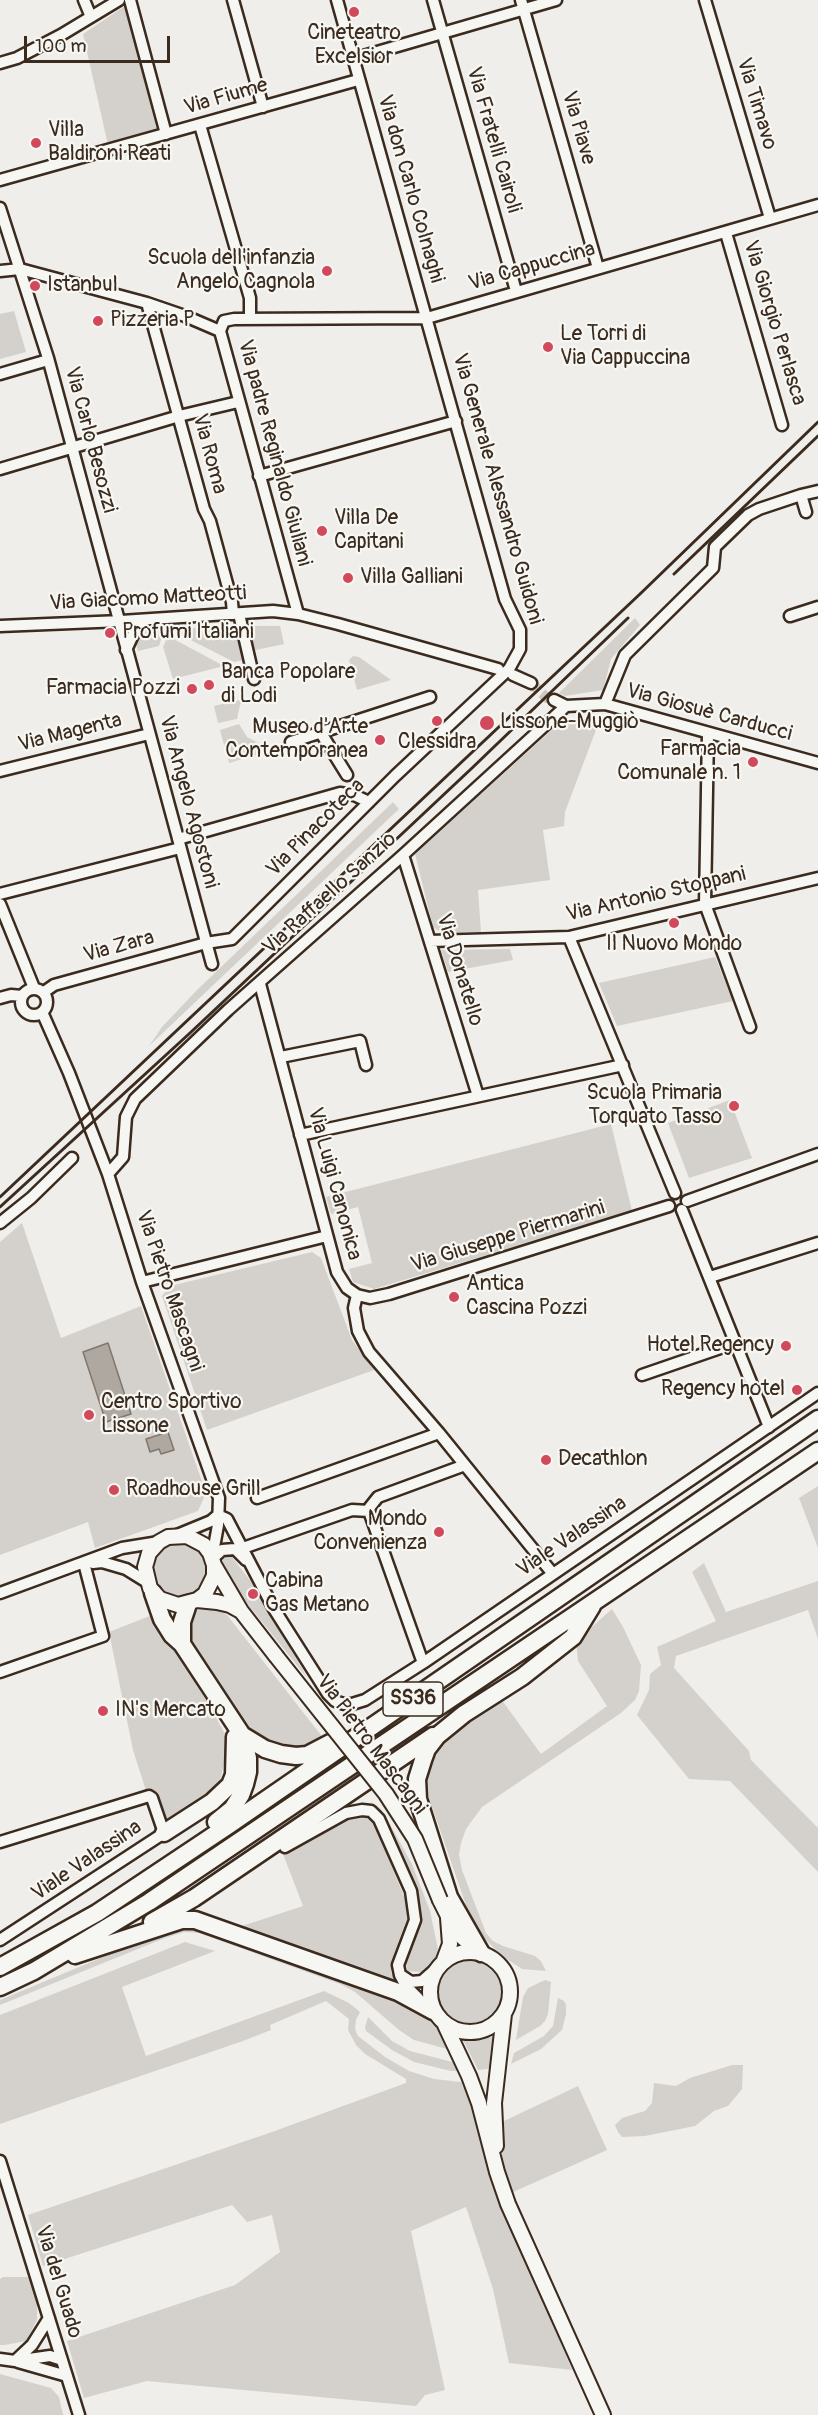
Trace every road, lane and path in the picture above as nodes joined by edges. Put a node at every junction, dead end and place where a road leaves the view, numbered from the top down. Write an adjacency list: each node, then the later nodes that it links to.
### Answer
1 (84, 0): 10 (street)
2 (118, 0): 10 (street)
3 (130, 0): 17 (street)
4 (233, 0): 15 (street)
5 (337, 0): 12 (street, Via don Carlo Colnaghi)
6 (433, 0): 11 (street, Via Fratelli Cairoli)
7 (556, 0): 9 (street)
8 (705, 0): 21 (street, Via Timavo)
9 (522, 5): 11 (street); 23 (street, Via Piave)
10 (91, 17): 13 (street)
11 (442, 32): 12 (street); 26 (street, Via Fratelli Cairoli)
12 (353, 58): 14 (street, Via don Carlo Colnaghi)
13 (0, 63)
14 (358, 80): 15 (street, Via Fiume); 29 (street, Via don Carlo Colnaghi)
15 (263, 107): 16 (street, Via Fiume)
16 (200, 125): 17 (street, Via Fiume); 28 (street)
17 (166, 134): 18 (street, Via Fiume)
18 (0, 180)
19 (818, 205): 21 (street, Via Cappuccina)
20 (0, 208): 24 (street, Via Carlo Besozzi)
21 (770, 218): 22 (street, Via Cappuccina)
22 (726, 233): 23 (street, Via Cappuccina); 36 (street, Via Giorgio Perlasca)
23 (598, 268): 26 (street, Via Cappuccina)
24 (20, 269): 25 (street); 27 (street, Via padre Reginaldo Giuliani); 31 (street, Via Carlo Besozzi)
25 (0, 271)
26 (516, 291): 29 (street, Via Cappuccina)
27 (147, 303): 30 (street, Via padre Reginaldo Giuliani); 34 (street, Via Roma)
28 (250, 318): 29 (street, Via Cappuccina); 30 (street, Via Cappuccina)
29 (427, 318): 35 (street, Via Generale Alessandro Guidoni)
30 (220, 331): 33 (street, Via padre Reginaldo Giuliani)
31 (48, 360): 32 (street); 37 (street, Via Carlo Besozzi)
32 (0, 374)
33 (238, 402): 34 (street); 39 (street, Via padre Reginaldo Giuliani)
34 (179, 416): 37 (street); 44 (street, Via Roma)
35 (456, 421): 39 (street); 51 (street, Via Generale Alessandro Guidoni)
36 (782, 424)
37 (71, 447): 38 (street); 48 (street, Via Carlo Besozzi)
38 (0, 469)
39 (259, 476): 45 (street, Via padre Reginaldo Giuliani)
40 (818, 491): 41 (street)
41 (801, 495): 42 (street); 56 (street)
42 (806, 512)
43 (818, 607): 46 (street)
44 (236, 614): 45 (street, Via Giacomo Matteotti); 47 (street, Via Giacomo Matteotti); 52 (street, Via Roma)
45 (297, 614): 51 (street)
46 (790, 616)
47 (144, 620): 48 (street, Via Giacomo Matteotti); 50 (street)
48 (121, 621): 49 (street, Via Giacomo Matteotti); 50 (street, Via Angelo Agostoni)
49 (0, 626)
50 (126, 651): 60 (street, Via Angelo Agostoni)
51 (507, 671): 53 (street); 65 (street, Via Pinacoteca)
52 (254, 679)
53 (531, 683)
54 (430, 697): 58 (street)
55 (554, 700): 57 (street, Via Giosuè Carducci)
56 (605, 704): 57 (street, Via Giosuè Carducci); 59 (street, Via Giosuè Carducci)
57 (566, 706): 67 (street, Via Raffaello Sanzio)
58 (321, 733): 61 (street); 64 (street)
59 (708, 733): 62 (street, Via Giosuè Carducci); 71 (street)
60 (149, 734): 63 (street, Via Magenta); 66 (street, Via Angelo Agostoni)
61 (291, 742)
62 (818, 763)
63 (0, 771)
64 (346, 775)
65 (369, 802): 66 (street); 74 (street, Via Pinacoteca)
66 (179, 843): 69 (street); 74 (street, Via Angelo Agostoni)
67 (403, 855): 73 (street, Via Donatello); 76 (street, Via Raffaello Sanzio)
68 (818, 878): 71 (street, Via Antonio Stoppani)
69 (0, 894)
70 (0, 904): 77 (street)
71 (705, 904): 72 (street, Via Antonio Stoppani); 81 (street)
72 (569, 937): 73 (street, Via Antonio Stoppani); 84 (street)
73 (430, 941): 85 (street, Via Donatello)
74 (206, 943): 75 (street, Via Angelo Agostoni); 77 (street, Via Zara)
75 (212, 964)
76 (260, 984): 82 (street, Via Luigi Canonica); 89 (street, Via Raffaello Sanzio)
77 (39, 990): 78 (street); 80 (street)
78 (22, 996): 79 (street); 80 (street)
79 (0, 998)
80 (42, 1012): 89 (street, Via Pietro Mascagni)
81 (750, 1027)
82 (281, 1057): 83 (street); 86 (street, Via Luigi Canonica)
83 (366, 1065)
84 (623, 1065): 85 (street); 90 (street)
85 (478, 1096): 86 (street)
86 (300, 1135): 94 (street, Via Luigi Canonica)
87 (818, 1154): 91 (street)
88 (72, 1158): 93 (street)
89 (108, 1174): 97 (street, Via Pietro Mascagni)
90 (675, 1193): 91 (street); 92 (street)
91 (684, 1205): 92 (street); 96 (street)
92 (669, 1206): 98 (street, Via Giuseppe Piermarini)
93 (0, 1222)
94 (327, 1236): 97 (street); 98 (street, Via Luigi Canonica)
95 (818, 1243): 96 (street)
96 (710, 1277): 99 (street)
97 (142, 1282): 109 (street, Via Pietro Mascagni)
98 (357, 1295): 104 (street)
99 (735, 1343): 100 (street); 103 (street)
100 (642, 1375)
101 (818, 1394): 103 (street, Viale Valassina)
102 (818, 1419): 122 (highway, SS36)
103 (769, 1427): 116 (street, Viale Valassina)
104 (439, 1433): 106 (street); 107 (street)
105 (818, 1451): 119 (highway, SS36)
106 (465, 1465): 108 (street); 116 (street)
107 (257, 1498)
108 (369, 1511): 112 (street); 124 (street)
109 (218, 1515): 110 (street); 112 (street, Via Pietro Mascagni); 113 (street, Via Pietro Mascagni)
110 (177, 1535): 111 (main road); 113 (main road, Via Pietro Mascagni)
111 (159, 1542): 115 (street); 117 (main road)
112 (243, 1548): 114 (street, Via Pietro Mascagni)
113 (212, 1559): 114 (street); 120 (main road, Via Pietro Mascagni); 121 (main road, Via Pietro Mascagni)
114 (249, 1562): 126 (street, Via Pietro Mascagni)
115 (84, 1563): 117 (street); 118 (street); 125 (street)
116 (553, 1574): 124 (street, Viale Valassina)
117 (150, 1588): 120 (main road); 123 (highway)
118 (0, 1593)
119 (596, 1601): 127 (highway); 138 (highway, SS36)
120 (192, 1602): 121 (main road); 123 (highway)
121 (241, 1611): 133 (main road, Via Pietro Mascagni, bridge)
122 (542, 1611): 128 (highway); 132 (highway, SS36)
123 (182, 1644): 128 (highway)
124 (423, 1663): 126 (street, Viale Valassina)
125 (0, 1672)
126 (344, 1704)
127 (464, 1714): 134 (highway); 136 (highway)
128 (238, 1728): 129 (highway); 132 (highway)
129 (165, 1833): 130 (street); 135 (street, Viale Valassina)
130 (0, 1842)
131 (285, 1847): 140 (street)
132 (143, 1882): 139 (highway, SS36)
133 (448, 1916): 136 (main road, Via Pietro Mascagni); 137 (main road, Via Pietro Mascagni)
134 (126, 1938): 138 (highway); 142 (highway)
135 (0, 1940)
136 (481, 1953): 137 (main road); 143 (main road)
137 (442, 1963): 140 (street); 142 (main road)
138 (43, 1966): 141 (highway, SS36)
139 (0, 1967)
140 (400, 1975): 142 (street)
141 (0, 1987)
142 (434, 2011): 144 (main road)
143 (504, 2014): 144 (main road); 146 (main road)
144 (445, 2025): 146 (main road)
145 (0, 2161): 147 (street, Via del Guado)
146 (497, 2172): 153 (main road)
147 (49, 2318): 149 (street, Via del Guado); 150 (street)
148 (0, 2359): 150 (street)
149 (62, 2360): 150 (street); 151 (street, Via del Guado)
150 (15, 2361): 151 (street)
151 (67, 2376): 152 (street, Via del Guado)
152 (79, 2415)
153 (603, 2415)

